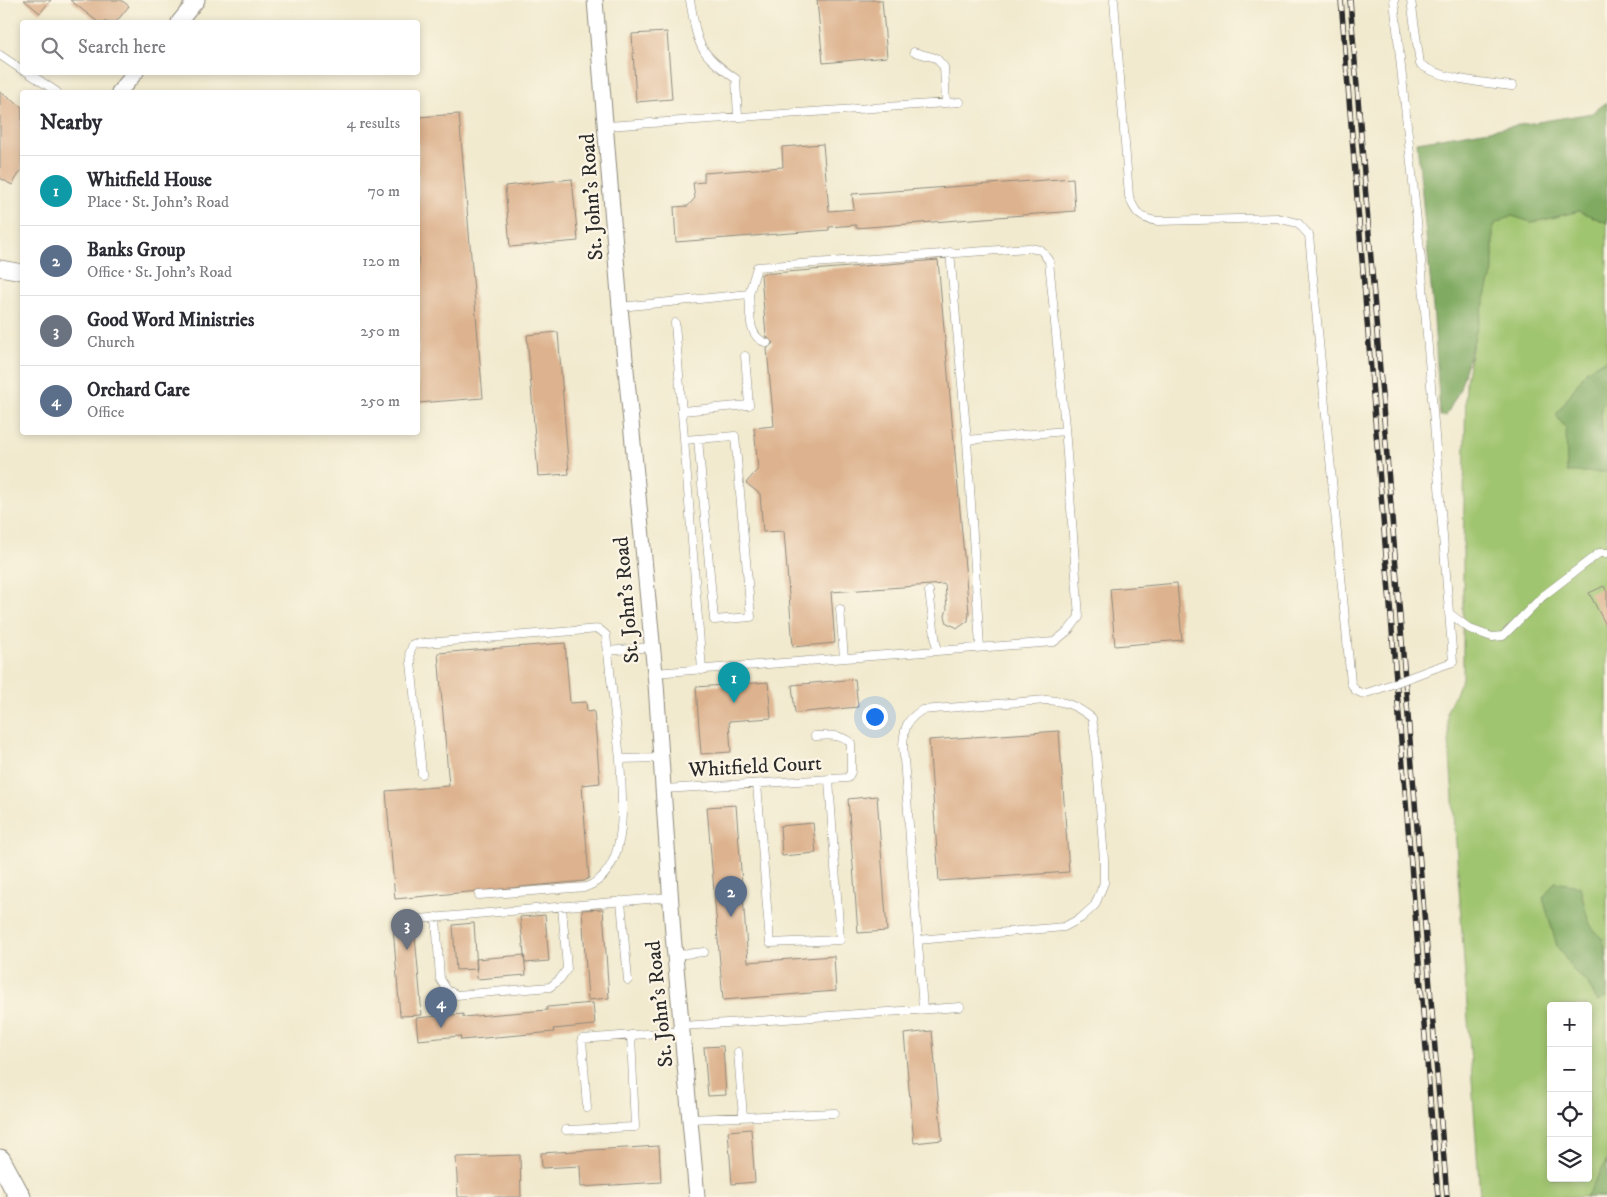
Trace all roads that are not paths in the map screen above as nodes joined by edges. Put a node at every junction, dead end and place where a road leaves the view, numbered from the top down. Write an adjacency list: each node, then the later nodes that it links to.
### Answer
1 (198, 0): 7 (street)
2 (596, 0): 19 (street, St. John's Road)
3 (690, 0): 18 (lane)
4 (1114, 0): 36 (lane, bridge)
5 (1394, 0): 36 (lane)
6 (1411, 0): 13 (lane)
7 (181, 20)
8 (914, 52): 17 (lane)
9 (0, 55): 10 (lane)
10 (20, 69)
11 (32, 75): 14 (lane)
12 (133, 75): 15 (street)
13 (1513, 86)
14 (54, 90)
15 (121, 90)
16 (960, 102): 17 (lane)
17 (946, 103): 18 (lane)
18 (738, 117): 19 (lane)
19 (607, 126): 24 (street, St. John's Road)
20 (950, 252): 23 (lane); 29 (lane); 32 (lane)
21 (0, 268): 22 (street)
22 (20, 272)
23 (749, 294): 24 (lane); 26 (lane)
24 (620, 307): 38 (street, St. John's Road)
25 (675, 323): 28 (lane)
26 (767, 343)
27 (745, 356): 28 (lane)
28 (682, 411): 31 (lane)
29 (1065, 431): 32 (lane); 37 (lane)
30 (698, 439): 31 (lane)
31 (684, 440): 42 (lane)
32 (967, 440): 37 (lane)
33 (1607, 553): 36 (lane)
34 (929, 591): 40 (lane)
35 (840, 608): 41 (lane)
36 (1449, 613)
37 (980, 647): 40 (lane)
38 (652, 648): 39 (lane); 43 (street, St. John's Road)
39 (608, 651): 46 (lane); 47 (lane)
40 (937, 651): 41 (lane)
41 (844, 658): 42 (lane)
42 (702, 670): 43 (lane)
43 (654, 674): 45 (street, St. John's Road)
44 (815, 736): 48 (lane, Whitfield Court)
45 (661, 758): 46 (lane); 50 (street, St. John's Road)
46 (620, 759): 51 (lane)
47 (422, 774)
48 (829, 780): 49 (lane, Whitfield Court); 49 (lane)
49 (757, 784): 50 (lane, Whitfield Court)
50 (663, 789): 52 (street, St. John's Road)
51 (479, 895)
52 (671, 897): 53 (lane); 59 (street, St. John's Road)
53 (621, 901): 54 (lane); 60 (lane)
54 (562, 906): 55 (lane); 55 (lane)
55 (436, 917): 56 (lane)
56 (419, 919)
57 (918, 940): 57 (lane); 62 (lane)
58 (704, 952): 59 (lane)
59 (676, 955): 63 (street, St. John's Road)
60 (628, 980)
61 (960, 1007): 62 (lane)
62 (923, 1009): 63 (lane)
63 (683, 1028): 64 (lane); 69 (street, St. John's Road)
64 (631, 1035): 66 (lane); 70 (lane)
65 (738, 1052): 68 (lane)
66 (587, 1108)
67 (834, 1112): 68 (lane)
68 (743, 1117): 69 (lane)
69 (691, 1119): 73 (street, St. John's Road)
70 (566, 1130)
71 (0, 1160): 72 (main road)
72 (20, 1197)
73 (697, 1197)

